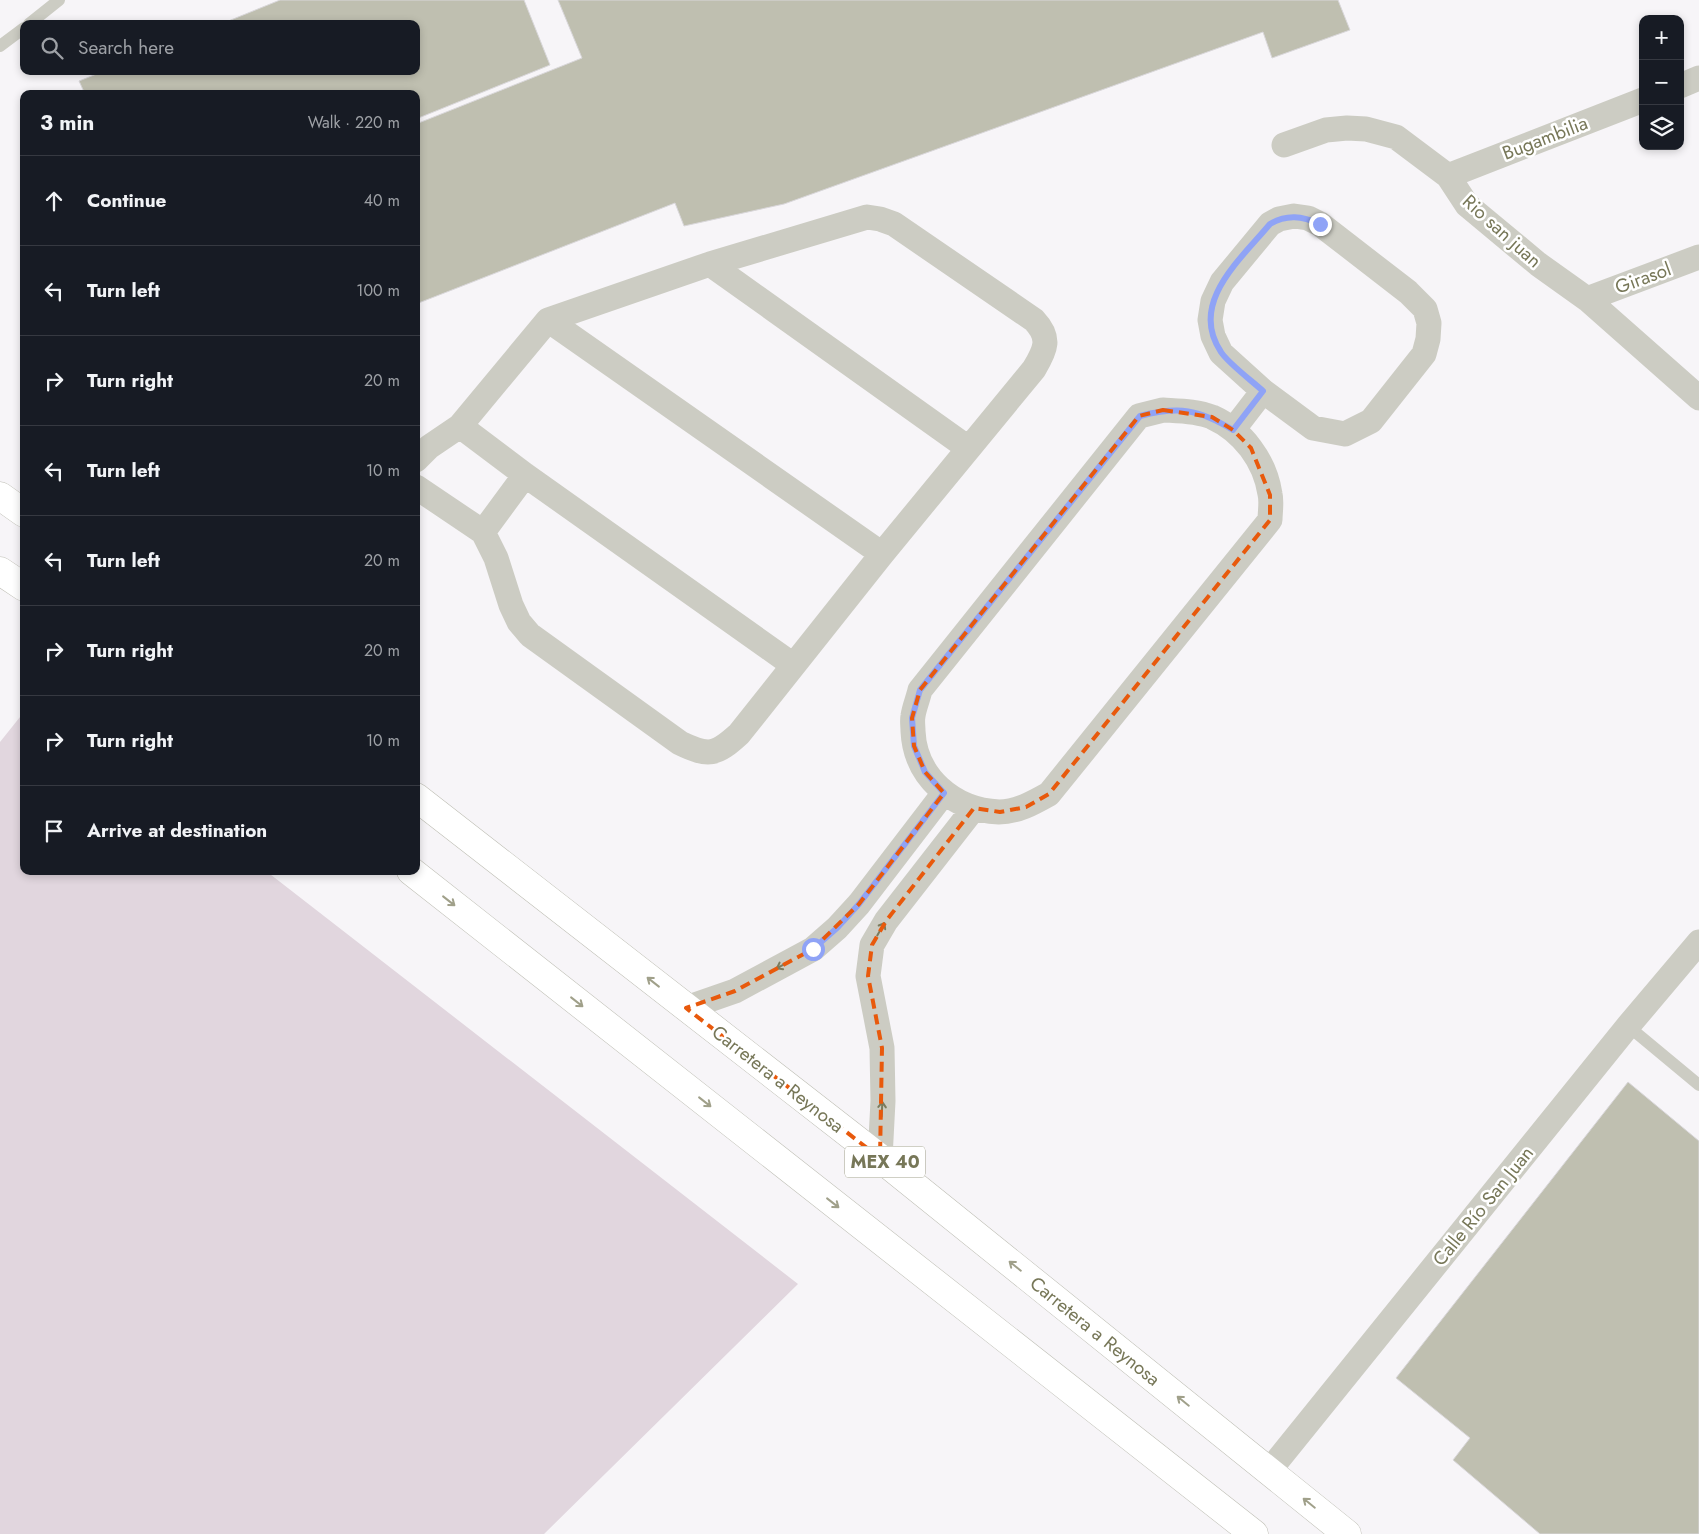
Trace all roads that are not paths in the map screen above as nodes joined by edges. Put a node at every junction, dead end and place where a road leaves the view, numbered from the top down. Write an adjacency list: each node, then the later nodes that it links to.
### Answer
1 (59, 0): 2 (lane)
2 (34, 20)
3 (20, 31): 4 (lane)
4 (0, 46)
5 (1699, 78): 6 (street)
6 (1684, 84)
7 (1639, 102): 9 (street, Bugambilia)
8 (1284, 145): 9 (street, Rio san juan)
9 (1448, 176): 12 (street, Rio san juan)
10 (1699, 257): 12 (street, Girasol)
11 (710, 264): 13 (street); 18 (street); 18 (street)
12 (1587, 299): 15 (street, Rio san juan)
13 (548, 320): 16 (street); 25 (street)
14 (1263, 391): 14 (street); 17 (street)
15 (1699, 398)
16 (460, 426): 19 (street); 20 (street)
17 (1233, 430): 29 (street); 31 (street)
18 (968, 448): 25 (street)
19 (420, 456)
20 (525, 475): 24 (street); 28 (street)
21 (420, 490): 24 (street)
22 (0, 496): 23 (main road)
23 (20, 510)
24 (483, 532): 28 (street)
25 (882, 554): 28 (street)
26 (0, 571): 27 (main road)
27 (20, 584)
28 (793, 665)
29 (944, 793): 31 (street); 34 (street, one-way to 34)
30 (420, 800): 34 (main road, Carretera a Reynosa / MEX 40, one-way to 30)
31 (974, 808): 37 (street, one-way to 31)
32 (416, 875): 39 (main road, MEX 40, one-way to 39)
33 (1699, 942): 35 (street, Calle Río San Juan)
34 (686, 1008): 37 (main road, Carretera a Reynosa / MEX 40)
35 (1628, 1026): 36 (lane); 38 (street, Calle Río San Juan)
36 (1699, 1084)
37 (880, 1158): 38 (main road, Carretera a Reynosa / MEX 40, one-way to 37)
38 (1269, 1470): 40 (main road, Carretera a Reynosa / MEX 40, one-way to 38)
39 (1254, 1534)
40 (1347, 1534)

